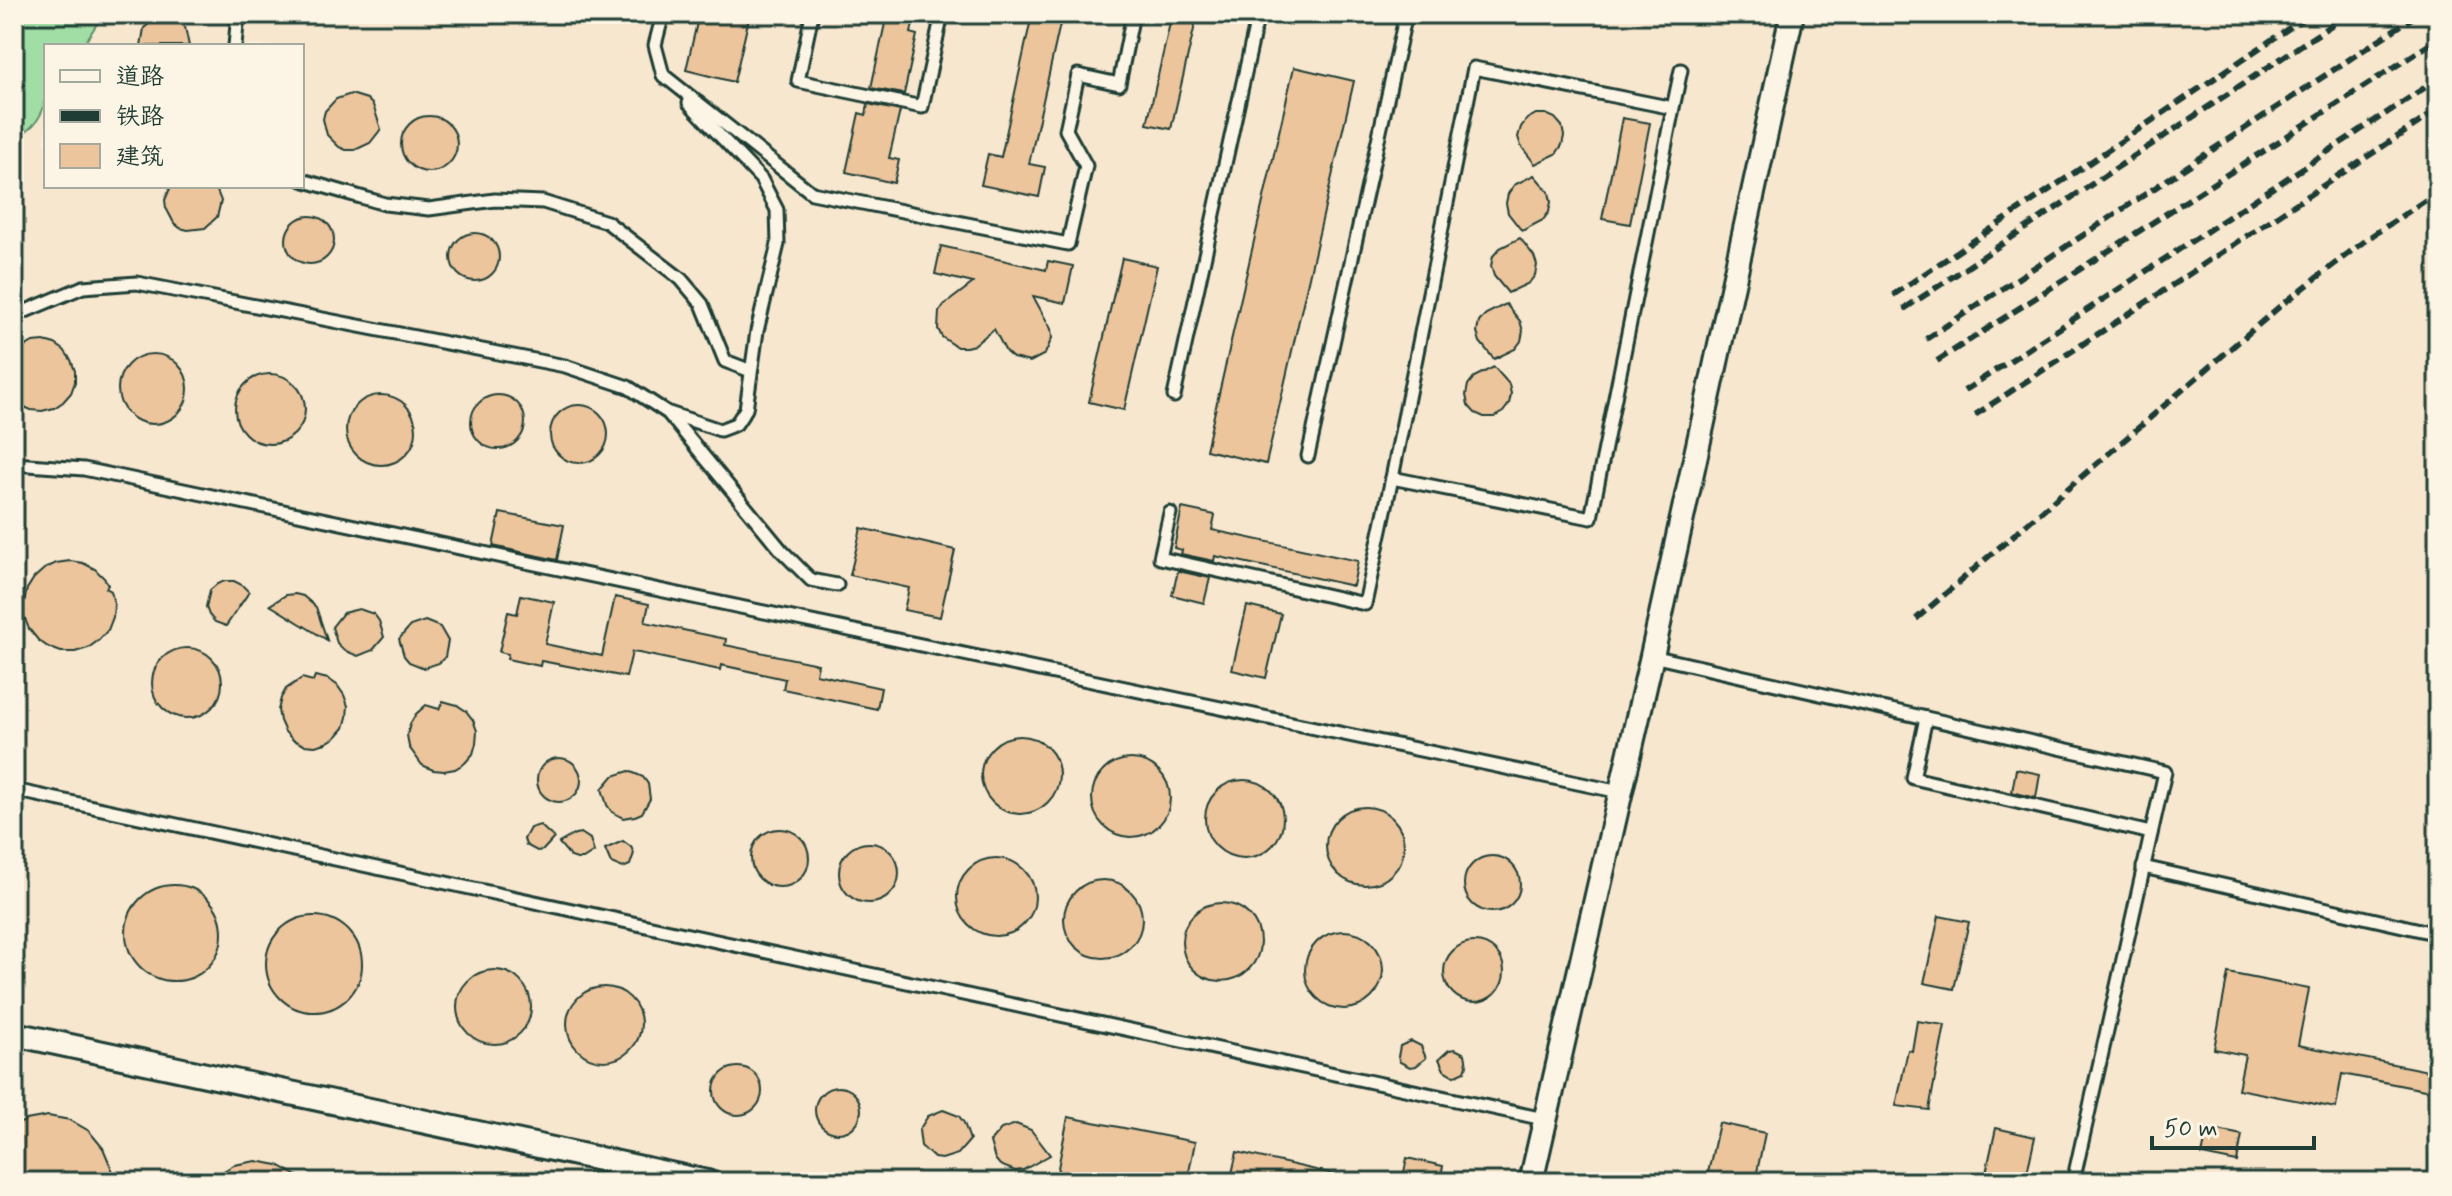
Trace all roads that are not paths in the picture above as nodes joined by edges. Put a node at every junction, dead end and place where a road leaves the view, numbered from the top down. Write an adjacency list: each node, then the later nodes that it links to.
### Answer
1 (238, 14): 9 (lane)
2 (663, 14): 11 (lane)
3 (812, 14): 4 (lane)
4 (942, 14)
5 (1133, 14): 11 (lane)
6 (1258, 14): 16 (lane)
7 (1406, 14): 18 (lane)
8 (1792, 14): 23 (street)
9 (235, 44)
10 (1681, 70): 10 (lane); 12 (lane)
11 (663, 75): 15 (lane)
12 (1673, 108): 20 (lane); 20 (lane)
13 (304, 181): 15 (lane)
14 (14, 316): 17 (lane)
15 (751, 371): 17 (lane)
16 (1174, 396)
17 (668, 413): 22 (lane)
18 (1308, 456)
19 (14, 464): 26 (lane)
20 (1392, 478): 21 (lane)
21 (1170, 513)
22 (837, 585)
23 (1652, 656): 24 (lane); 26 (street)
24 (1926, 718): 27 (lane); 27 (lane)
25 (14, 790): 31 (lane)
26 (1620, 792): 31 (street)
27 (2151, 833): 28 (lane)
28 (2143, 867): 29 (lane); 34 (lane)
29 (2438, 934)
30 (14, 1034): 32 (street)
31 (1544, 1119): 33 (street)
32 (707, 1182)
33 (1531, 1182)
34 (2073, 1182)

